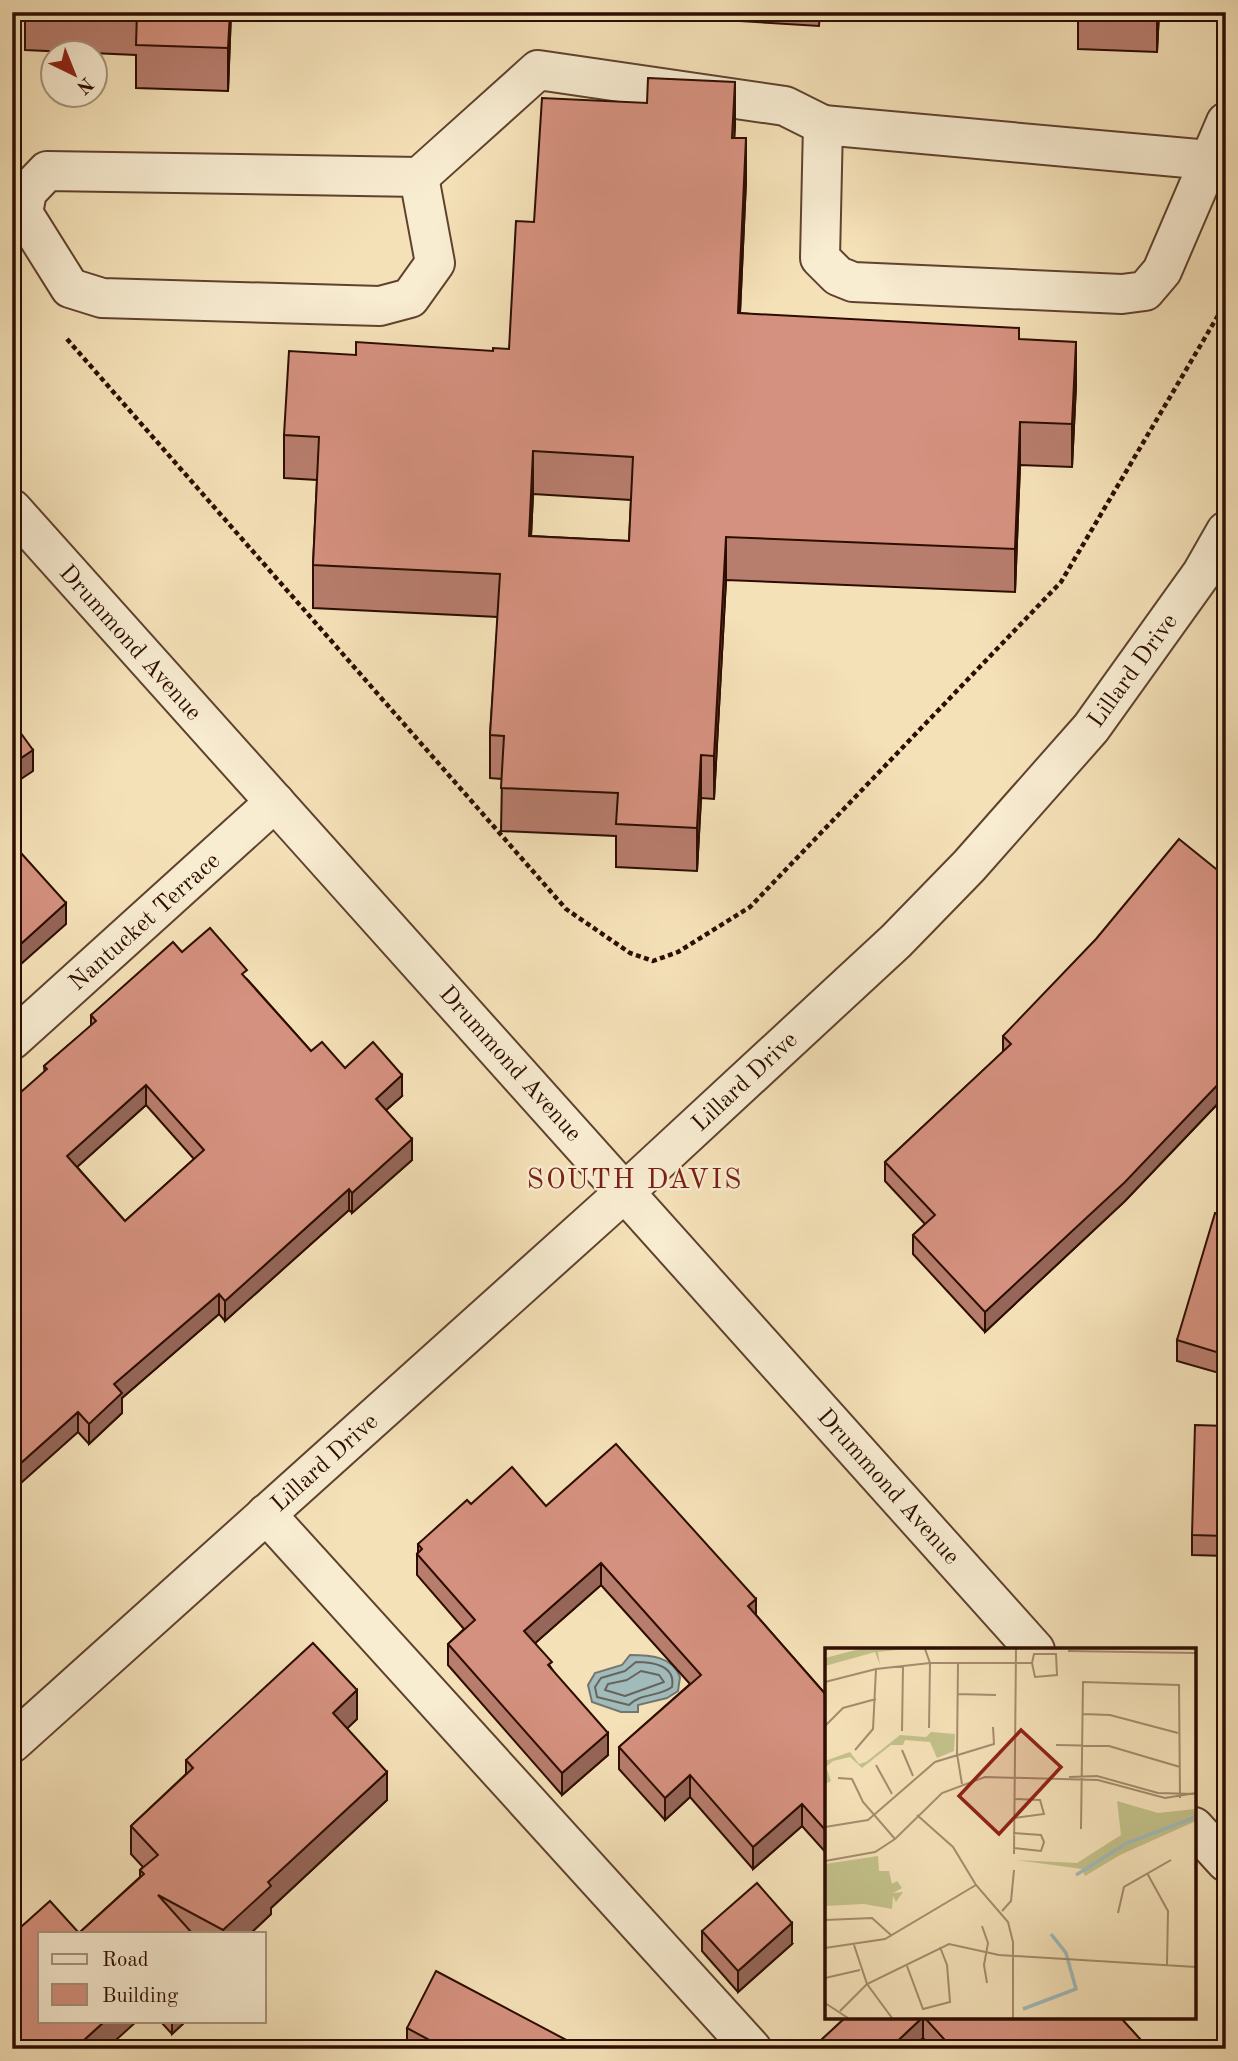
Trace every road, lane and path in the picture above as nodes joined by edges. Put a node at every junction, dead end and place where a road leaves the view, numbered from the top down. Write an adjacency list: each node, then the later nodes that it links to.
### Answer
1 (1226, 122): 3 (street)
2 (823, 125): 3 (street); 3 (street); 4 (street)
3 (1217, 164)
4 (419, 177): 4 (street)
5 (1226, 302): 6 (path)
6 (58, 328)
7 (12, 509): 9 (street, Drummond Avenue)
8 (1226, 531): 11 (street, Lillard Drive)
9 (275, 802): 10 (street, Nantucket Terrace); 11 (street, Drummond Avenue)
10 (12, 1040)
11 (626, 1191): 12 (street, Lillard Drive); 13 (street, Drummond Avenue)
12 (266, 1514): 14 (street, Lillard Drive); 17 (street)
13 (1033, 1648)
14 (12, 1743)
15 (1196, 1829): 16 (street)
16 (1226, 1863)
17 (752, 2049)

